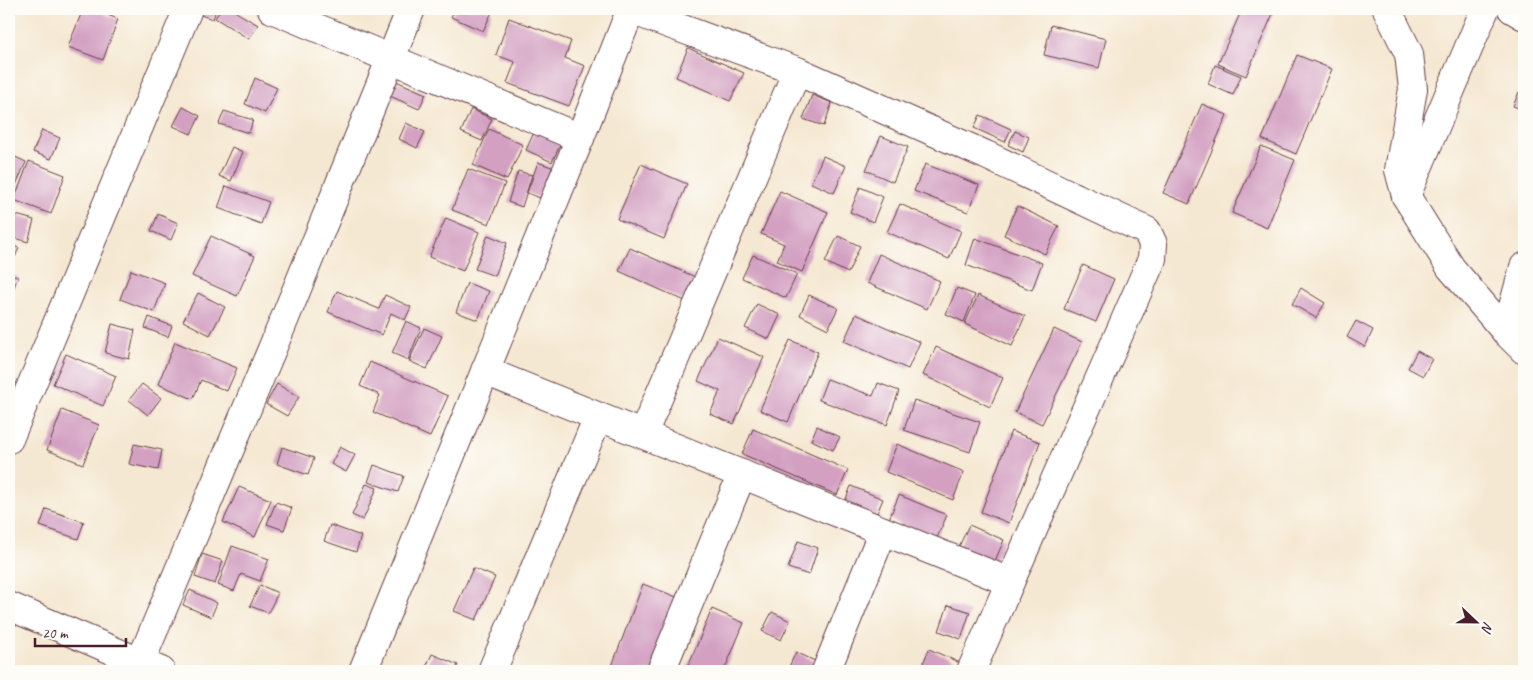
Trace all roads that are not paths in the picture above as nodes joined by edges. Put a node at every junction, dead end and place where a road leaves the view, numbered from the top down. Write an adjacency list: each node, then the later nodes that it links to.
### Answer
1 (188, 9): 18 (street)
2 (272, 9): 9 (street)
3 (411, 9): 9 (street)
4 (631, 9): 10 (street); 11 (street)
5 (1388, 9): 12 (street)
6 (1485, 9): 12 (street)
7 (1512, 9): 8 (street)
8 (1524, 16)
9 (390, 57): 11 (street); 23 (street)
10 (797, 71): 17 (street); 21 (street)
11 (580, 138): 15 (street)
12 (1406, 196): 14 (street)
13 (1524, 267): 14 (street)
14 (1515, 341)
15 (485, 371): 16 (street); 24 (street)
16 (598, 416): 17 (street); 25 (street)
17 (643, 434): 19 (street)
18 (9, 439)
19 (742, 474): 20 (street); 26 (street)
20 (883, 531): 21 (street); 27 (street)
21 (1010, 582): 28 (street)
22 (9, 606): 23 (street)
23 (151, 667)
24 (363, 671)
25 (492, 671)
26 (661, 671)
27 (826, 671)
28 (971, 671)

